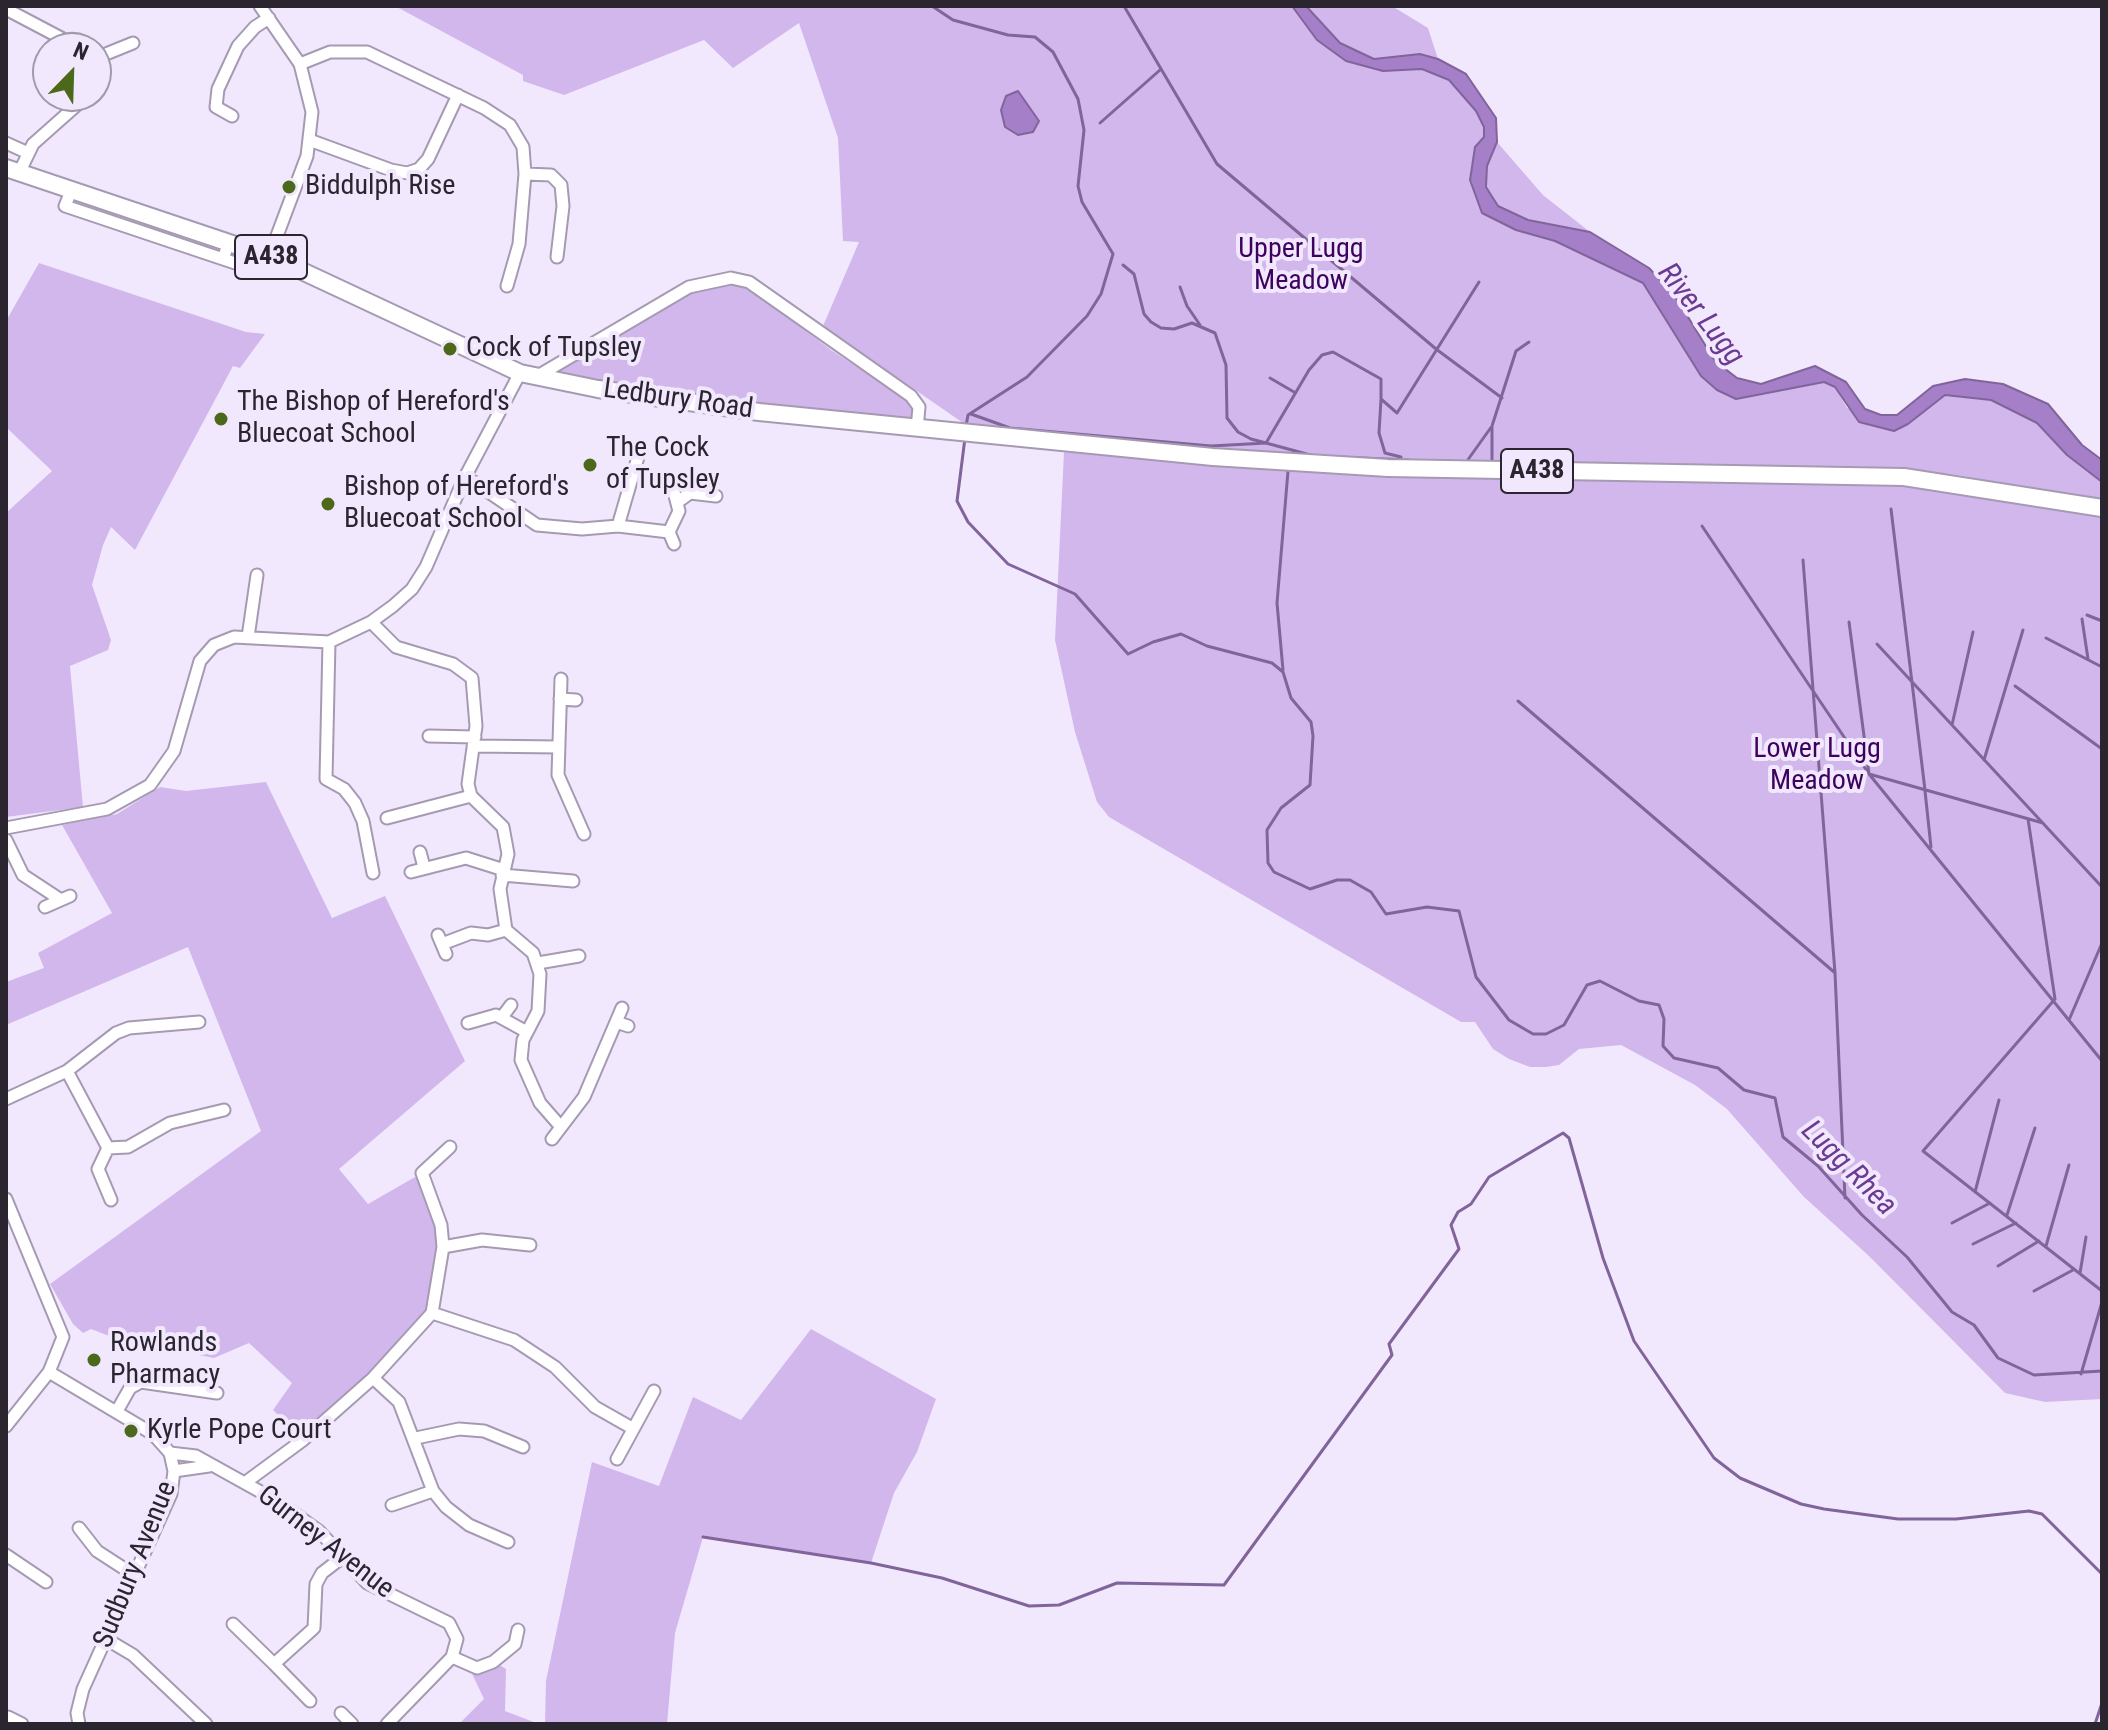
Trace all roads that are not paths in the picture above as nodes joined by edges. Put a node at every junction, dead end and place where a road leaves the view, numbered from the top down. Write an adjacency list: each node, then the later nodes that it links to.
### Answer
1 (260, 6): 3 (street)
2 (6, 9): 4 (street)
3 (269, 18): 7 (street); 10 (street)
4 (50, 32)
5 (133, 43): 6 (street)
6 (112, 52)
7 (300, 64): 8 (street); 11 (street)
8 (458, 95): 11 (street); 15 (street)
9 (70, 112): 13 (street)
10 (232, 116)
11 (312, 141): 18 (street)
12 (6, 143): 13 (street)
13 (26, 152): 14 (street)
14 (10, 173): 16 (highway, Ledbury Road / A438)
15 (525, 174): 19 (street); 22 (street)
16 (72, 189): 17 (highway, Ledbury Road / A438); 20 (street)
17 (229, 242): 18 (highway, Ledbury Road / A438); 20 (street)
18 (269, 257): 23 (highway, Ledbury Road / A438)
19 (557, 257)
20 (223, 259): 21 (street)
21 (235, 263)
22 (507, 286)
23 (528, 375): 24 (highway, Ledbury Road / A438); 24 (street); 33 (street)
24 (917, 429): 28 (highway, A438)
25 (638, 457): 29 (street)
26 (474, 482): 29 (street)
27 (716, 496): 30 (street)
28 (2102, 508)
29 (618, 526): 30 (street)
30 (669, 532): 31 (street)
31 (674, 544)
32 (257, 575): 34 (street)
33 (371, 622): 35 (street); 40 (street)
34 (248, 637): 35 (street); 44 (street)
35 (329, 642): 50 (street)
36 (561, 679): 37 (street)
37 (560, 699): 38 (street); 41 (street)
38 (576, 700)
39 (428, 732): 40 (street)
40 (474, 741): 41 (street); 42 (street)
41 (559, 747): 45 (street)
42 (471, 796): 43 (street); 51 (street)
43 (387, 818)
44 (6, 828)
45 (584, 834)
46 (6, 840): 53 (street)
47 (420, 852): 48 (street)
48 (424, 867): 49 (street); 51 (street)
49 (411, 872)
50 (373, 873)
51 (503, 873): 52 (street); 54 (street)
52 (573, 881)
53 (45, 907)
54 (506, 930): 55 (street); 57 (street)
55 (442, 944)
56 (579, 956): 57 (street)
57 (538, 963): 63 (street)
58 (511, 1005): 60 (street)
59 (622, 1008): 67 (street)
60 (502, 1017): 62 (street); 63 (street)
61 (199, 1022): 64 (street)
62 (468, 1023)
63 (527, 1032): 67 (street)
64 (67, 1071): 65 (street); 70 (street)
65 (6, 1099)
66 (224, 1110): 70 (street)
67 (561, 1127): 68 (street)
68 (552, 1139)
69 (450, 1147): 74 (street)
70 (108, 1148): 72 (street)
71 (6, 1199): 76 (street)
72 (111, 1200)
73 (530, 1245): 74 (street)
74 (443, 1247): 75 (street)
75 (432, 1313): 77 (street); 82 (street)
76 (49, 1372): 80 (street, Sudbury Avenue); 81 (street)
77 (373, 1378): 83 (street); 89 (street)
78 (654, 1391): 82 (street)
79 (217, 1393): 80 (street)
80 (117, 1411): 85 (street, Sudbury Avenue)
81 (6, 1426)
82 (632, 1428): 86 (street)
83 (416, 1438): 84 (street); 90 (street)
84 (523, 1447)
85 (170, 1453): 87 (street, Gurney Avenue); 88 (street, Sudbury Avenue)
86 (617, 1459)
87 (214, 1466): 88 (street); 89 (street, Gurney Avenue)
88 (174, 1471): 96 (street, Sudbury Avenue)
89 (246, 1482): 95 (street, Gurney Avenue)
90 (433, 1491): 91 (street); 93 (street)
91 (392, 1505)
92 (79, 1528): 96 (street)
93 (508, 1542)
94 (6, 1555): 97 (street)
95 (344, 1556): 101 (street, Gurney Avenue); 102 (street)
96 (134, 1575): 100 (street, Sudbury Avenue)
97 (46, 1582)
98 (233, 1624): 102 (street)
99 (518, 1630): 101 (street)
100 (106, 1639): 107 (street, Sudbury Avenue); 108 (street)
101 (452, 1657): 110 (street)
102 (274, 1664): 103 (street)
103 (310, 1701)
104 (341, 1713): 109 (street)
105 (8, 1717): 106 (street)
106 (22, 1724)
107 (79, 1724)
108 (206, 1724)
109 (352, 1724)
110 (387, 1724)

